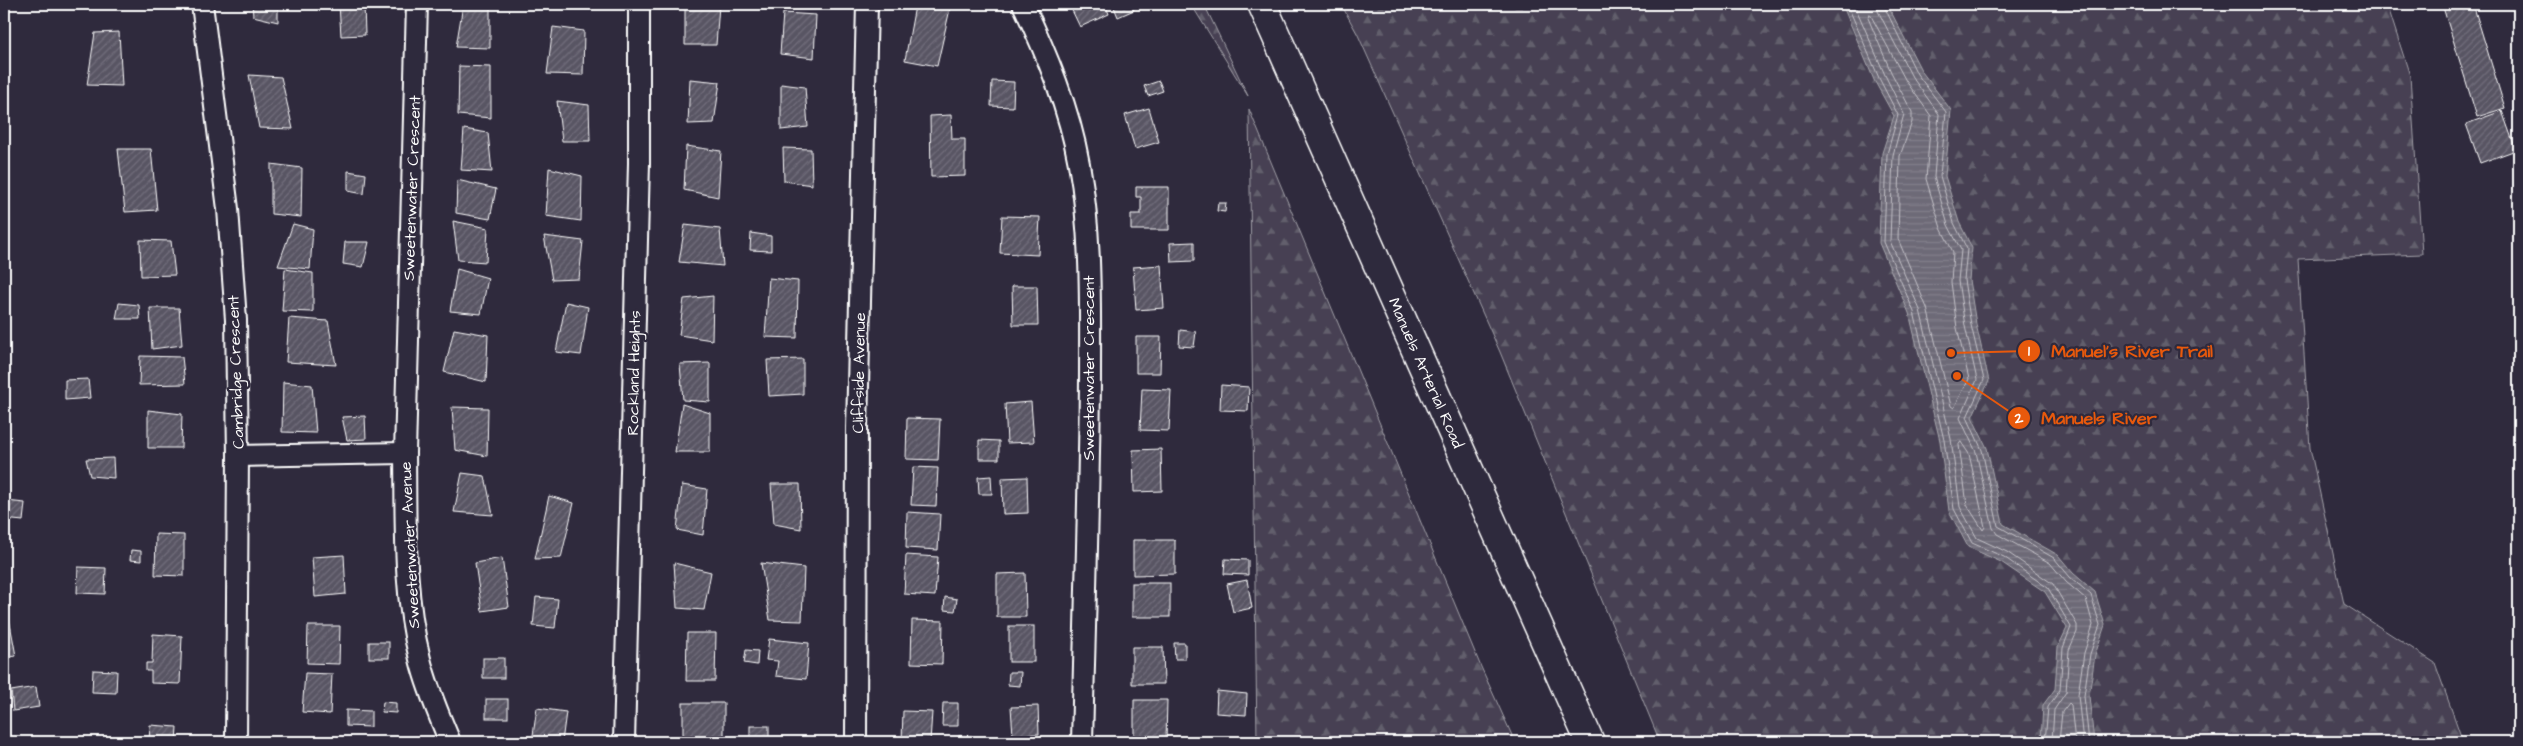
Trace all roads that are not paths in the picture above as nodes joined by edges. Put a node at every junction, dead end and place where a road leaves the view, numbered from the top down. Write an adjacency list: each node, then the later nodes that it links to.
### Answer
1 (202, 4): 9 (street, Cambridge Crescent)
2 (417, 4): 7 (street, Sweetenwater Crescent)
3 (639, 4): 12 (street, Rockland Heights)
4 (868, 4): 13 (street, Cliffside Avenue)
5 (1023, 4): 14 (street, Sweetenwater Crescent)
6 (1262, 4): 15 (main road, Manuels Arterial Road)
7 (407, 372): 8 (street, Sweetenwater Avenue)
8 (405, 453): 9 (street); 11 (street, Sweetenwater Avenue)
9 (238, 456): 10 (street, Cambridge Crescent)
10 (236, 742)
11 (450, 742)
12 (624, 742)
13 (856, 742)
14 (1082, 742)
15 (1590, 742)

